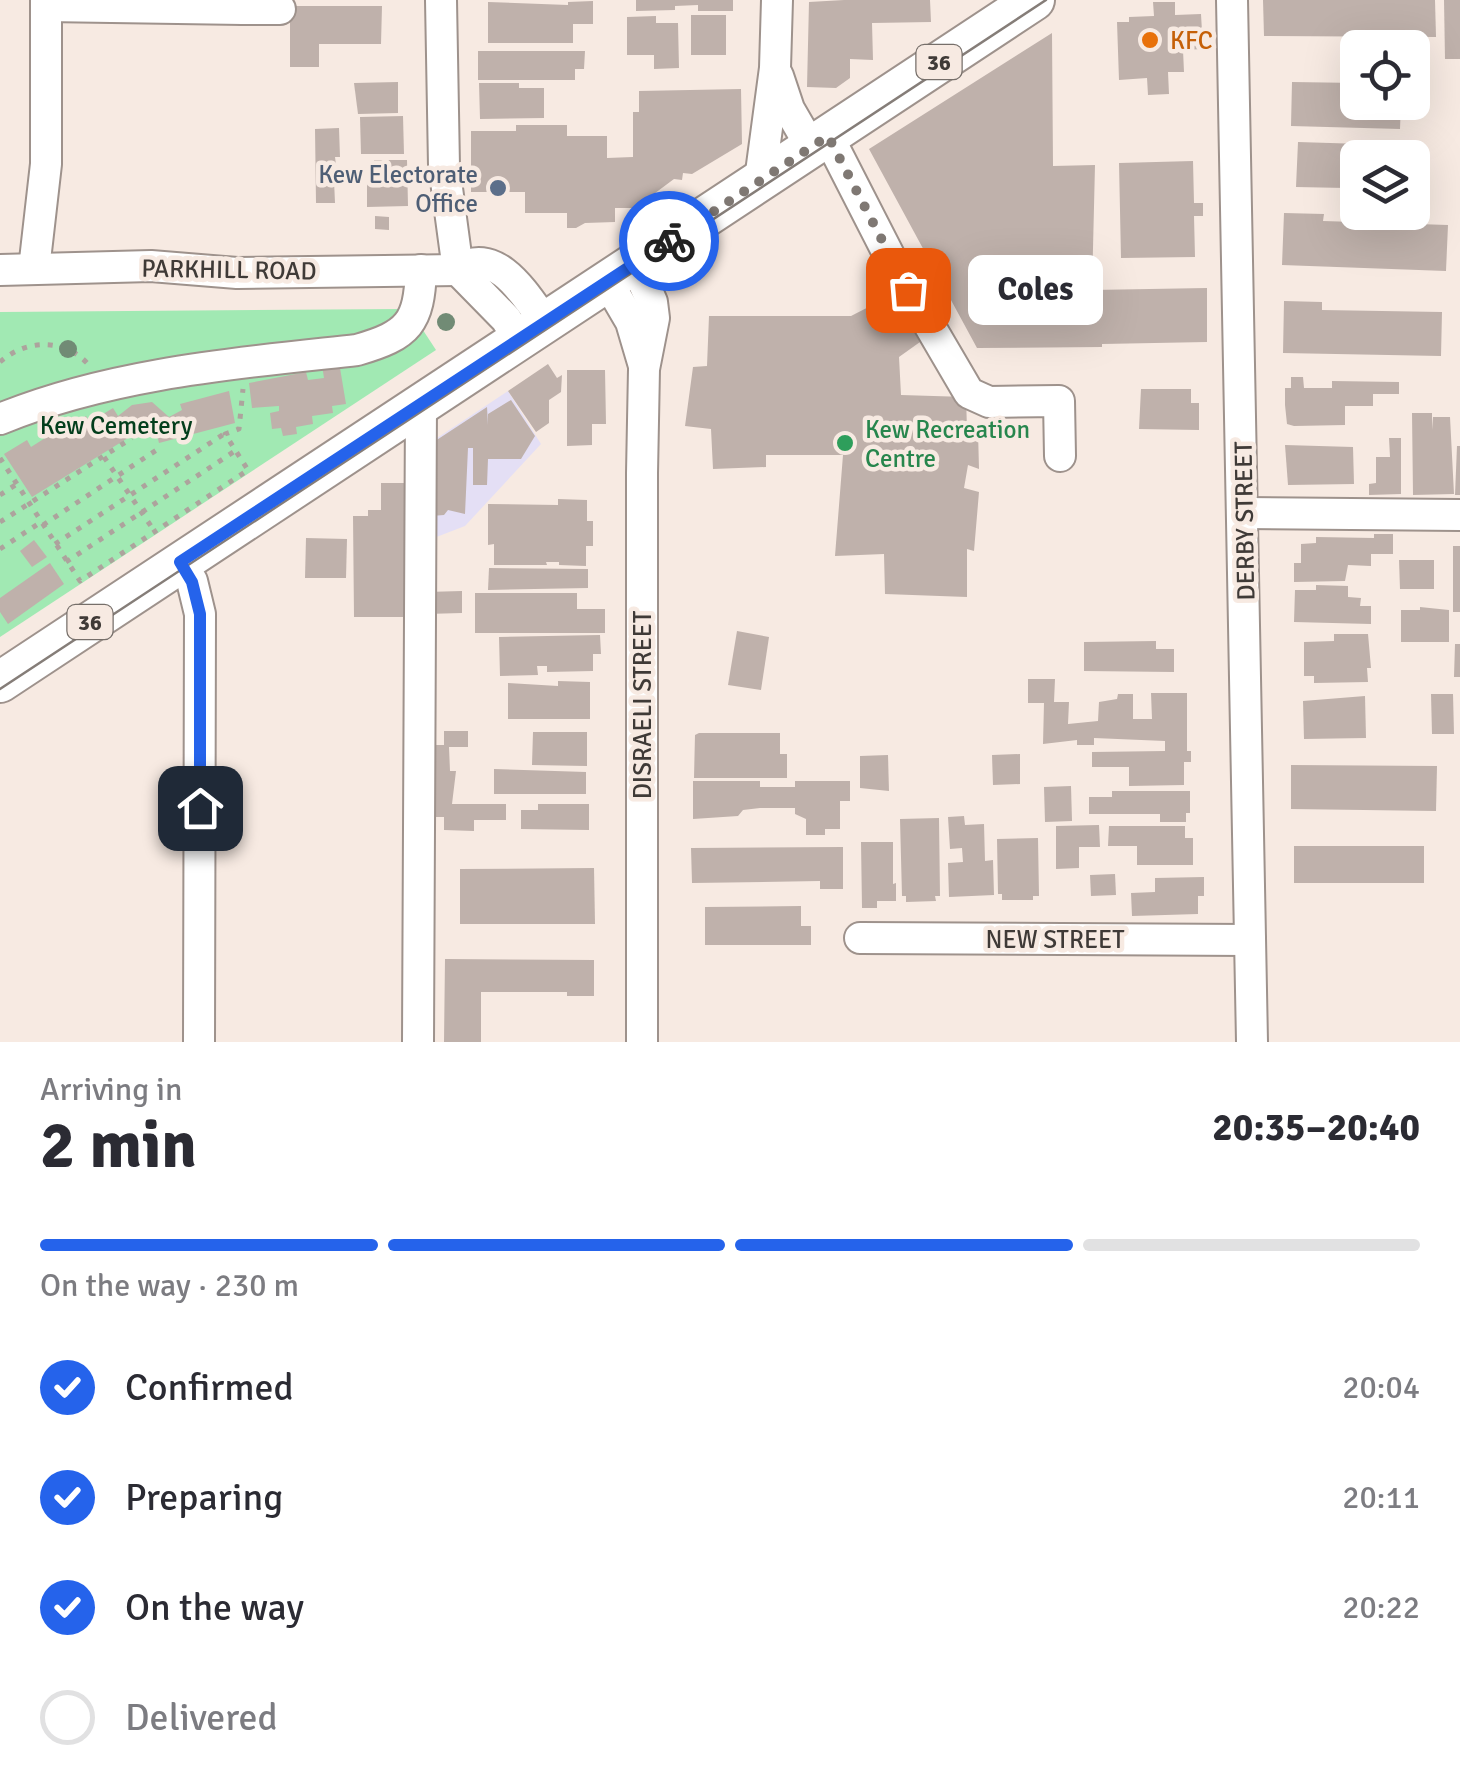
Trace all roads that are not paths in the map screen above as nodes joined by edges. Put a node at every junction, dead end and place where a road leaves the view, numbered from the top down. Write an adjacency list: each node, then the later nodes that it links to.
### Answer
1 (442, 0): 13 (street)
2 (776, 0): 8 (street)
3 (1034, 0): 9 (main road, 36)
4 (1232, 0): 19 (street, DERBY STREET)
5 (46, 3): 6 (street); 11 (street)
6 (243, 4): 7 (street)
7 (280, 8)
8 (775, 68): 9 (street); 10 (street)
9 (819, 141): 10 (main road, 36); 18 (street)
10 (760, 180): 14 (main road, 36)
11 (48, 268): 12 (street, PARKHILL ROAD); 13 (street, PARKHILL ROAD)
12 (0, 270)
13 (437, 270): 15 (street, PARKHILL ROAD); 17 (street)
14 (621, 272): 15 (main road, 36); 27 (street, DISRAELI STREET)
15 (532, 330): 16 (main road, 36)
16 (421, 404): 21 (main road, 36); 26 (street)
17 (0, 419)
18 (1060, 456)
19 (1244, 513): 20 (street); 24 (street, DERBY STREET)
20 (1460, 515)
21 (168, 547): 22 (main road, 36); 25 (street)
22 (0, 682)
23 (860, 938): 24 (street, NEW STREET)
24 (1250, 940): 28 (street, DERBY STREET)
25 (199, 1042)
26 (418, 1042)
27 (642, 1042)
28 (1252, 1042)

